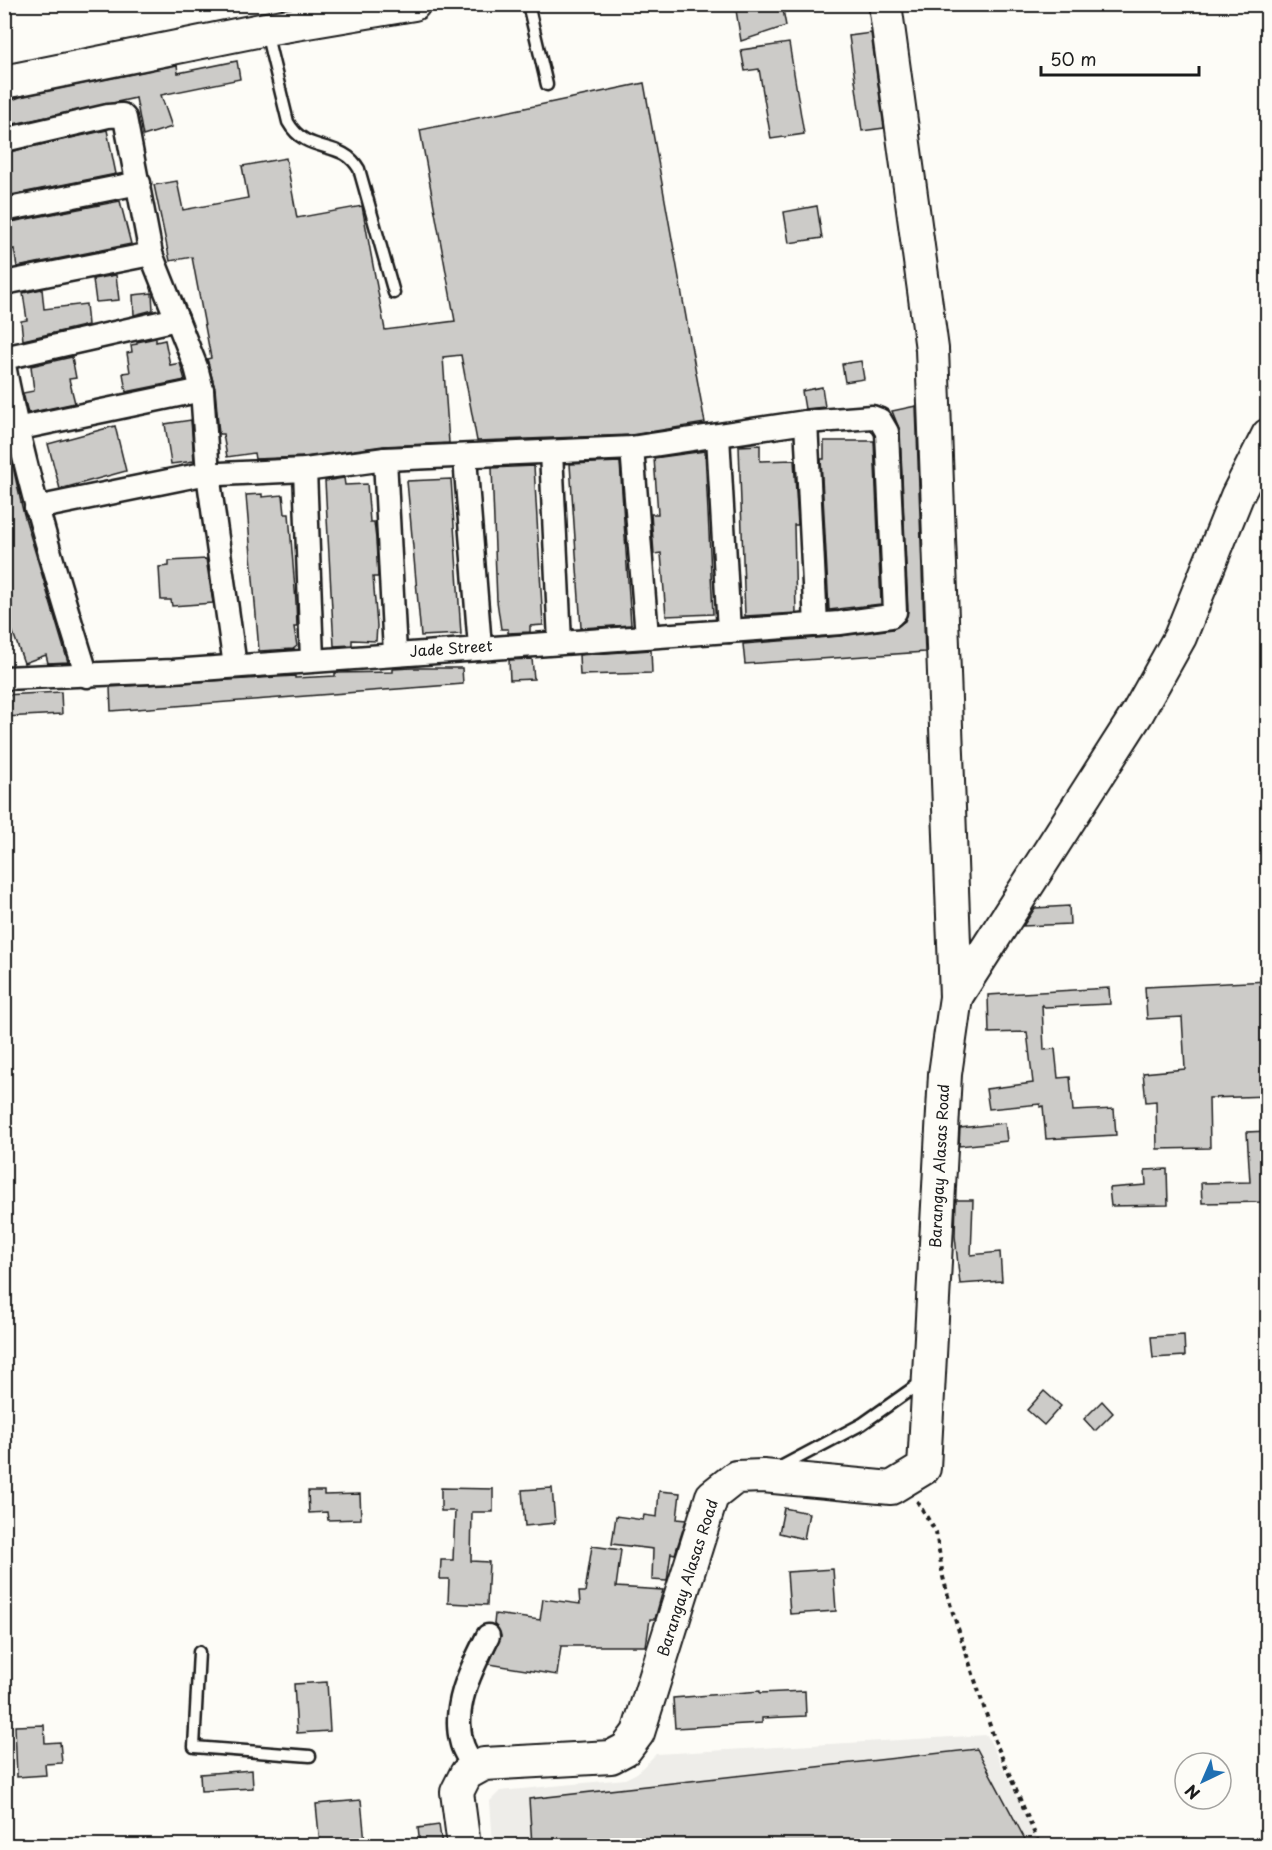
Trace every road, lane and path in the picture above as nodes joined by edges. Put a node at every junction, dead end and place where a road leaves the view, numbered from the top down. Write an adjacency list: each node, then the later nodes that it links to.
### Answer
1 (414, 4): 4 (street)
2 (528, 4): 6 (lane)
3 (885, 4): 38 (street)
4 (266, 29): 5 (street); 12 (lane)
5 (4, 82)
6 (547, 85)
7 (4, 140): 8 (street)
8 (139, 183): 9 (street); 10 (street)
9 (4, 210)
10 (152, 254): 11 (street); 13 (street)
11 (4, 283)
12 (394, 293)
13 (177, 319): 14 (street); 16 (street)
14 (4, 358)
15 (4, 365): 18 (street)
16 (201, 390): 18 (street); 26 (street)
17 (806, 422): 20 (street); 28 (street); 28 (street, Jade Street)
18 (16, 429): 27 (street)
19 (1268, 435): 38 (street)
20 (718, 436): 21 (street); 29 (street)
21 (632, 448): 22 (street); 30 (street)
22 (551, 452): 23 (street); 31 (street)
23 (465, 458): 24 (street); 32 (street)
24 (385, 459): 25 (street); 33 (street)
25 (305, 470): 26 (street); 34 (street)
26 (208, 474): 27 (street); 35 (street)
27 (36, 508): 37 (street)
28 (816, 625): 29 (street, Jade Street)
29 (729, 631): 30 (street, Jade Street)
30 (647, 636): 31 (street, Jade Street)
31 (561, 642): 32 (street, Jade Street)
32 (480, 647): 33 (street, Jade Street)
33 (395, 653): 34 (street, Jade Street)
34 (312, 659): 35 (street, Jade Street)
35 (235, 666): 37 (street, Jade Street)
36 (5, 675): 37 (street, Jade Street)
37 (87, 676)
38 (956, 997): 39 (street, Barangay Alasas Road)
39 (929, 1376): 40 (lane); 41 (street, Barangay Alasas Road)
40 (764, 1476): 41 (street, Barangay Alasas Road); 45 (street, Barangay Alasas Road)
41 (906, 1479): 47 (path)
42 (488, 1636): 45 (street)
43 (199, 1652): 44 (lane)
44 (310, 1756)
45 (475, 1769): 46 (street)
46 (464, 1845)
47 (1040, 1845)

